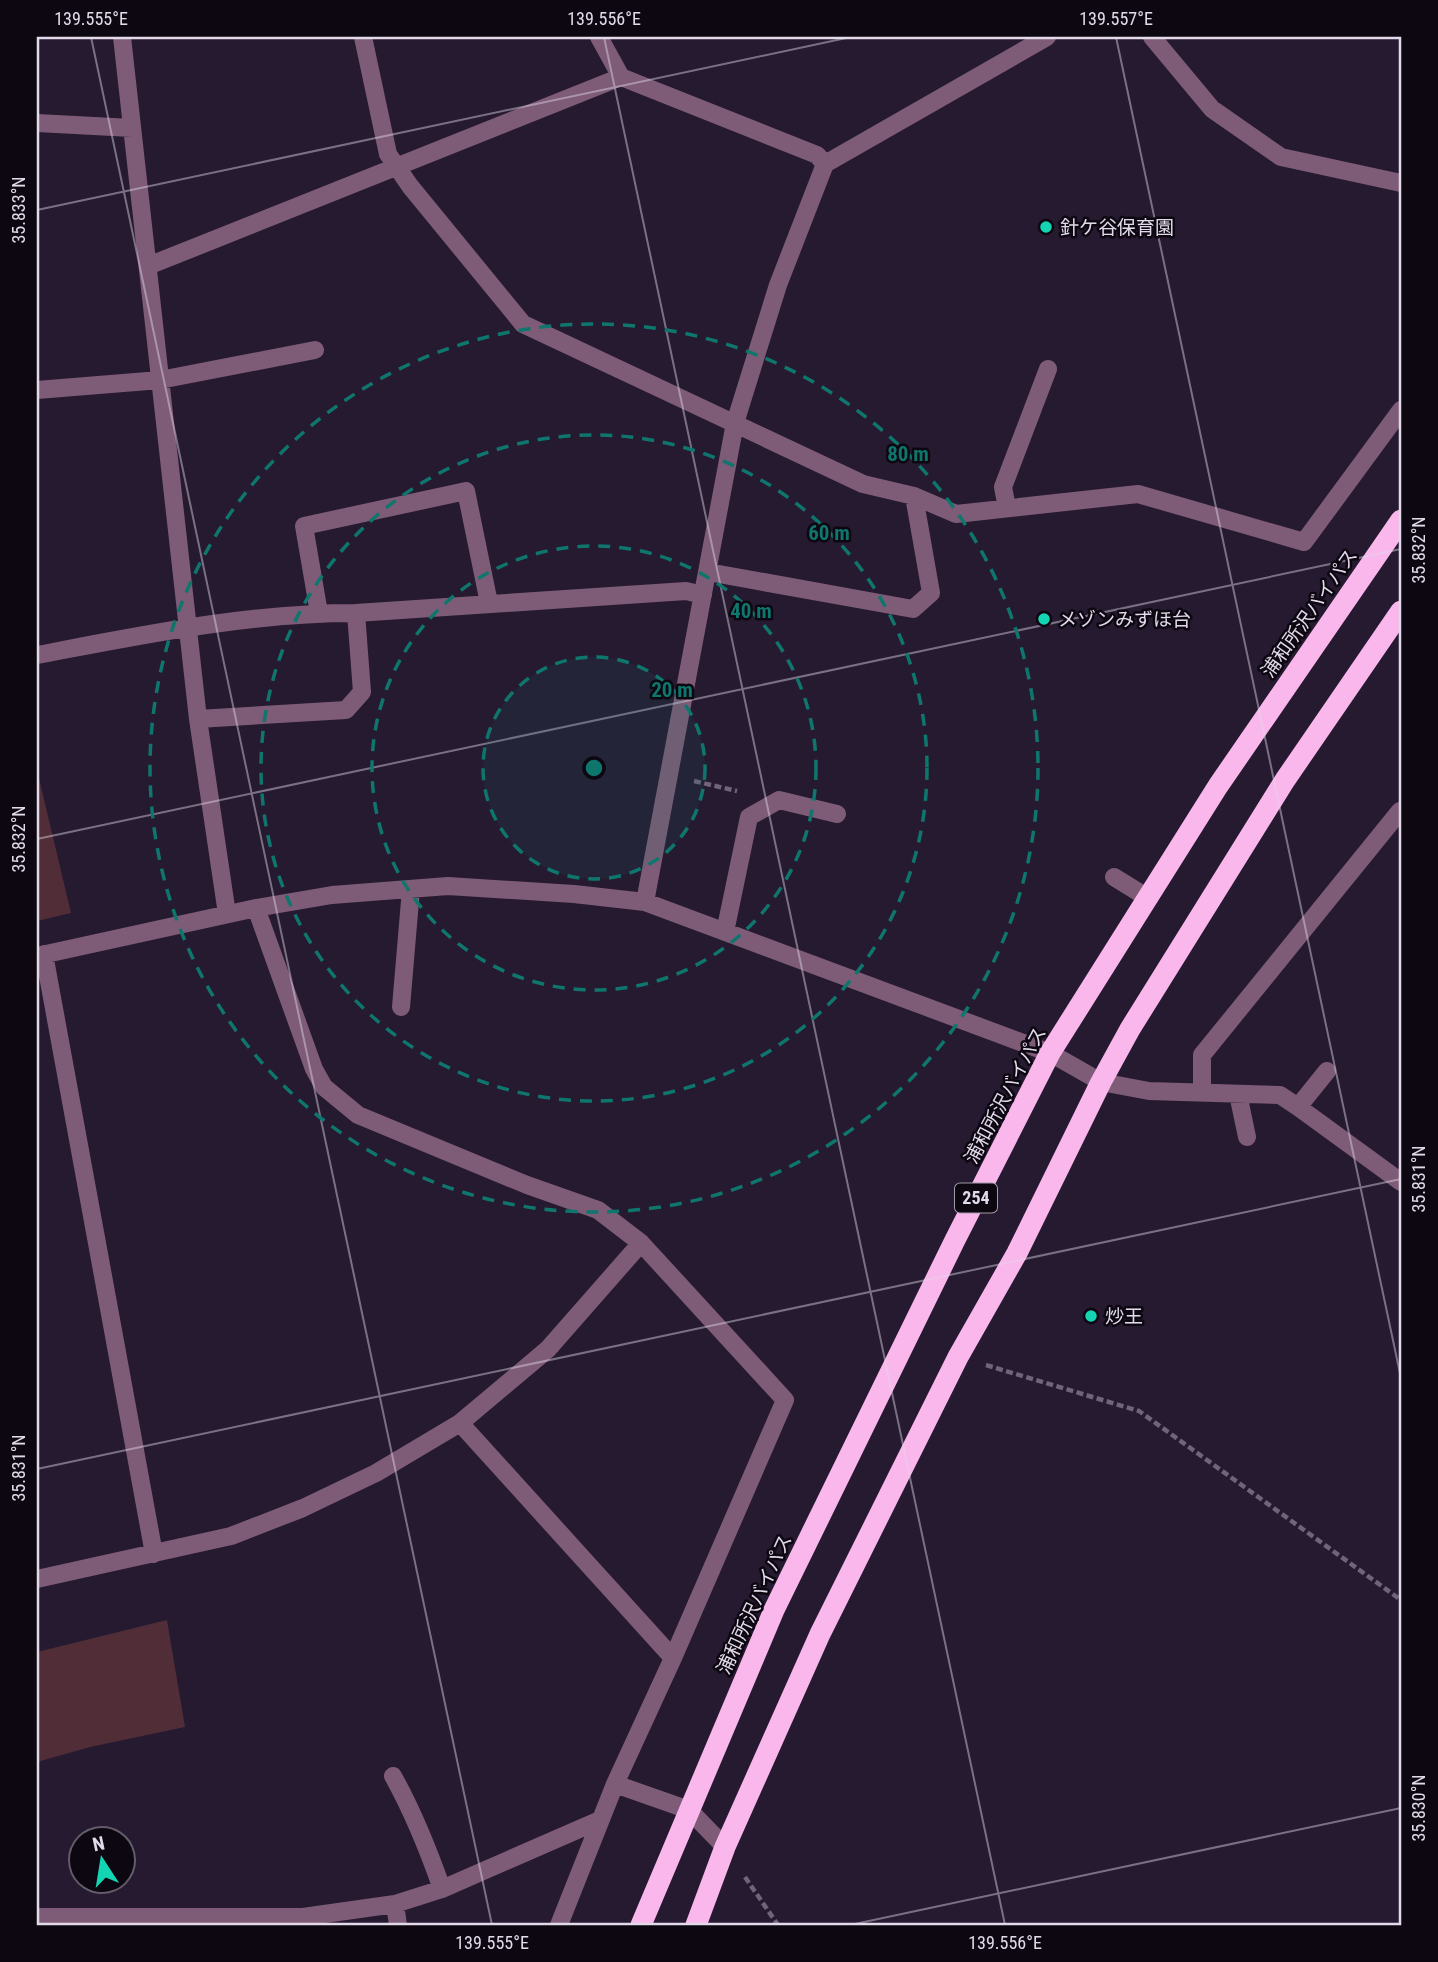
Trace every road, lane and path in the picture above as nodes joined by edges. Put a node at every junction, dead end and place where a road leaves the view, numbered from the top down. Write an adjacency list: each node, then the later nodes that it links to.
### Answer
1 (122, 37): 8 (street)
2 (363, 37): 10 (street)
3 (599, 37): 6 (street)
4 (1047, 37): 9 (street)
5 (1152, 37): 11 (street)
6 (621, 77): 9 (street); 10 (street)
7 (37, 123): 8 (street)
8 (132, 128): 12 (street)
9 (825, 164): 18 (street)
10 (397, 167): 12 (street); 18 (street)
11 (1401, 183)
12 (148, 266): 15 (street)
13 (315, 349): 15 (street)
14 (1048, 369): 20 (street)
15 (160, 380): 16 (street); 28 (street)
16 (37, 390)
17 (1401, 410): 20 (street)
18 (735, 423): 19 (street); 22 (street)
19 (914, 496): 20 (street); 22 (street)
20 (1007, 508)
21 (1401, 520): 37 (highway, 浦和所沢バイパス / 254)
22 (708, 572): 23 (street)
23 (703, 595): 24 (street); 38 (street)
24 (489, 603): 26 (street); 27 (street)
25 (1401, 611): 46 (highway)
26 (319, 613): 27 (street); 28 (street)
27 (356, 613): 30 (street)
28 (188, 626): 29 (street); 30 (street)
29 (37, 655)
30 (198, 719): 40 (street)
31 (689, 780): 32 (path)
32 (740, 792)
33 (1401, 812): 47 (street)
34 (837, 814): 41 (street)
35 (1114, 877): 37 (street)
36 (411, 889): 38 (street); 39 (street); 43 (street)
37 (1148, 898): 44 (highway, 浦和所沢バイパス / 254)
38 (645, 902): 41 (street)
39 (256, 908): 40 (street); 52 (street)
40 (227, 914): 42 (street)
41 (724, 932): 44 (street)
42 (40, 955): 55 (street)
43 (401, 1007)
44 (1050, 1052): 46 (street); 61 (highway, 浦和所沢バイパス / 254)
45 (1327, 1071): 49 (street)
46 (1101, 1082): 47 (street); 53 (highway)
47 (1202, 1093): 48 (street)
48 (1238, 1094): 49 (street); 50 (street)
49 (1298, 1107): 51 (street)
50 (1247, 1137)
51 (1401, 1182)
52 (640, 1243): 54 (street); 58 (street)
53 (958, 1357): 57 (path); 63 (highway)
54 (460, 1423): 55 (street); 58 (street)
55 (154, 1554): 56 (street)
56 (37, 1579)
57 (1401, 1600)
58 (673, 1658): 60 (street)
59 (393, 1776): 64 (street)
60 (615, 1784): 61 (street); 62 (street)
61 (689, 1810): 63 (street); 70 (highway, 浦和所沢バイパス / 254)
62 (600, 1820): 64 (street); 69 (street)
63 (725, 1847): 71 (highway); 72 (path)
64 (442, 1889): 65 (street)
65 (395, 1904): 67 (street); 68 (street)
66 (37, 1917): 67 (street)
67 (303, 1921)
68 (398, 1925)
69 (559, 1925)
70 (641, 1925)
71 (696, 1925)
72 (778, 1925)

